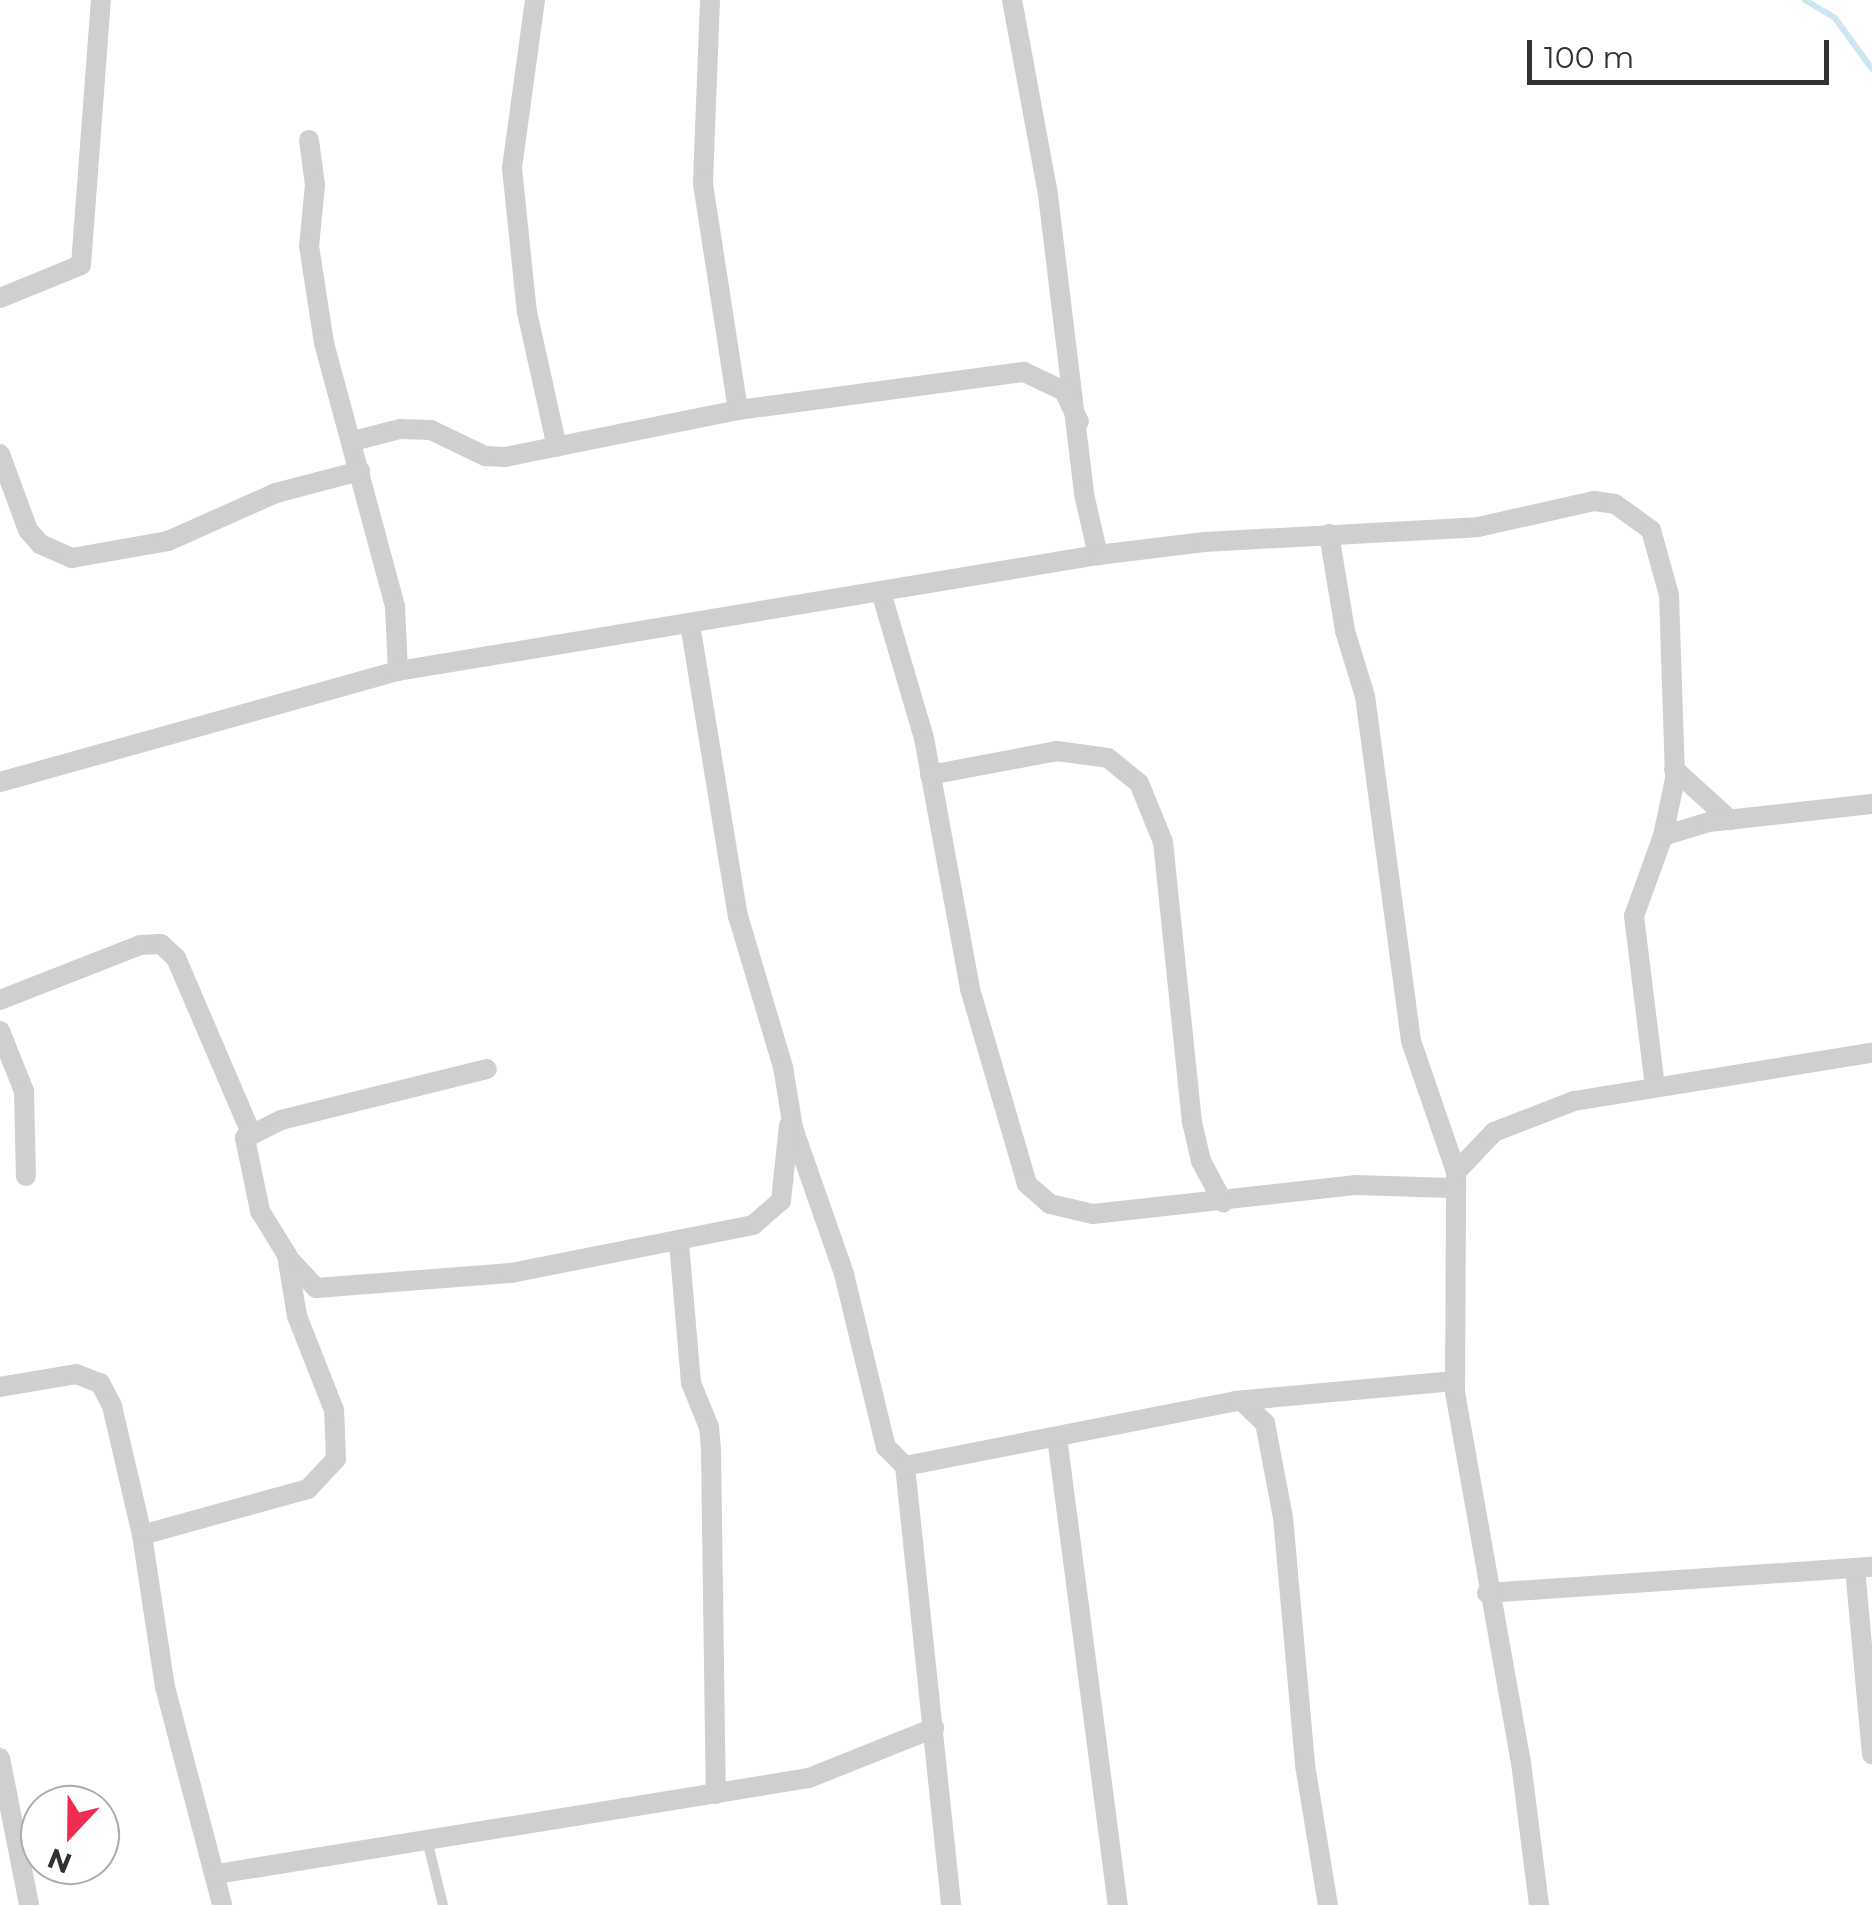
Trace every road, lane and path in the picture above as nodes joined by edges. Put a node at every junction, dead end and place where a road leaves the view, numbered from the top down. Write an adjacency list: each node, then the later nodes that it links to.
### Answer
1 (101, 0): 6 (street)
2 (535, 0): 10 (street)
3 (710, 0): 7 (street)
4 (1012, 0): 8 (street)
5 (309, 140): 9 (street)
6 (0, 298)
7 (738, 410): 8 (street); 10 (street)
8 (1079, 422): 14 (street)
9 (353, 442): 10 (street); 12 (street)
10 (557, 447)
11 (0, 454): 12 (street)
12 (360, 470): 17 (street)
13 (1329, 534): 14 (street); 18 (street); 32 (street)
14 (1098, 555): 15 (street)
15 (881, 592): 16 (street); 19 (street)
16 (690, 624): 17 (street); 29 (street)
17 (398, 670): 20 (street)
18 (1674, 769): 22 (street); 23 (street)
19 (930, 775): 33 (street); 33 (street)
20 (0, 782)
21 (1872, 804): 22 (street)
22 (1730, 820): 23 (street)
23 (1663, 836): 28 (street)
24 (0, 1000): 30 (street)
25 (0, 1031): 31 (street)
26 (1872, 1053): 28 (street)
27 (487, 1069): 30 (street)
28 (1655, 1087): 32 (street)
29 (790, 1113): 34 (street); 42 (street)
30 (250, 1131): 35 (street)
31 (26, 1176)
32 (1453, 1180): 33 (street); 36 (street)
33 (1223, 1202)
34 (678, 1243): 35 (street); 49 (street)
35 (287, 1255): 43 (street)
36 (1454, 1380): 38 (street); 45 (street)
37 (0, 1387): 43 (street)
38 (1281, 1396): 39 (street); 40 (street)
39 (1242, 1400): 40 (street); 41 (street)
40 (1265, 1424): 57 (street)
41 (1057, 1437): 42 (street); 56 (street)
42 (905, 1466): 46 (street)
43 (142, 1535): 51 (street)
44 (1864, 1567): 45 (street); 47 (street)
45 (1487, 1593): 58 (street)
46 (934, 1728): 49 (street); 55 (street)
47 (1872, 1754)
48 (0, 1758): 52 (street)
49 (716, 1794): 50 (street)
50 (426, 1839): 51 (street); 54 (lane)
51 (217, 1874): 53 (street)
52 (29, 1905)
53 (222, 1905)
54 (442, 1905)
55 (952, 1905)
56 (1118, 1905)
57 (1328, 1905)
58 (1539, 1905)

